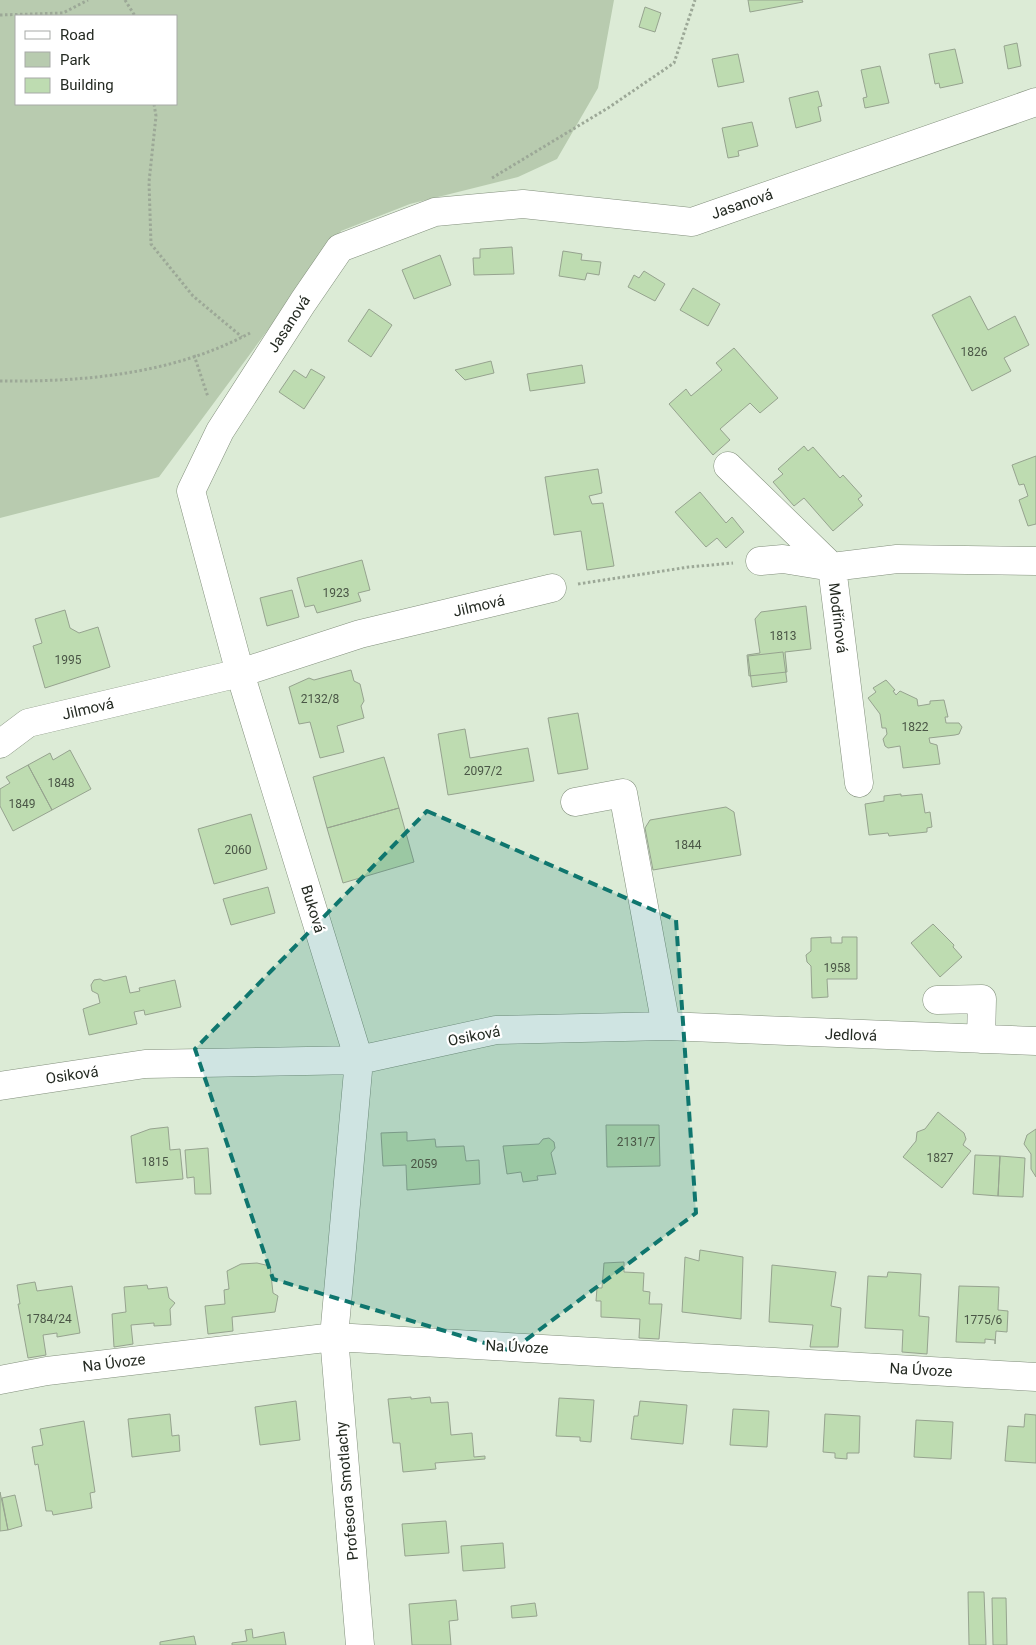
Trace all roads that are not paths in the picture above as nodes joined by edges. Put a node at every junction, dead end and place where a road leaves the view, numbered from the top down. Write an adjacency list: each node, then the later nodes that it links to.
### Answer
1 (1036, 102): 3 (street, Jasanová)
2 (728, 466): 6 (street)
3 (191, 490): 8 (street, Buková)
4 (760, 561): 6 (street)
5 (1036, 561): 6 (street, Modřínová)
6 (832, 567): 10 (street, Modřínová)
7 (552, 588): 8 (street, Jilmová)
8 (240, 673): 9 (street, Jilmová); 16 (street, Buková)
9 (0, 744)
10 (859, 783)
11 (575, 802): 13 (street)
12 (937, 1000): 14 (street)
13 (666, 1026): 14 (street, Jedlová); 16 (street, Osiková)
14 (981, 1039): 15 (street, Jedlová)
15 (1036, 1041)
16 (359, 1060): 17 (street, Osiková); 18 (street, Buková)
17 (0, 1086)
18 (334, 1337): 19 (street, Na Úvoze); 20 (street, Na Úvoze); 21 (street, Profesora Smotlachy)
19 (1036, 1377)
20 (0, 1380)
21 (360, 1645)

